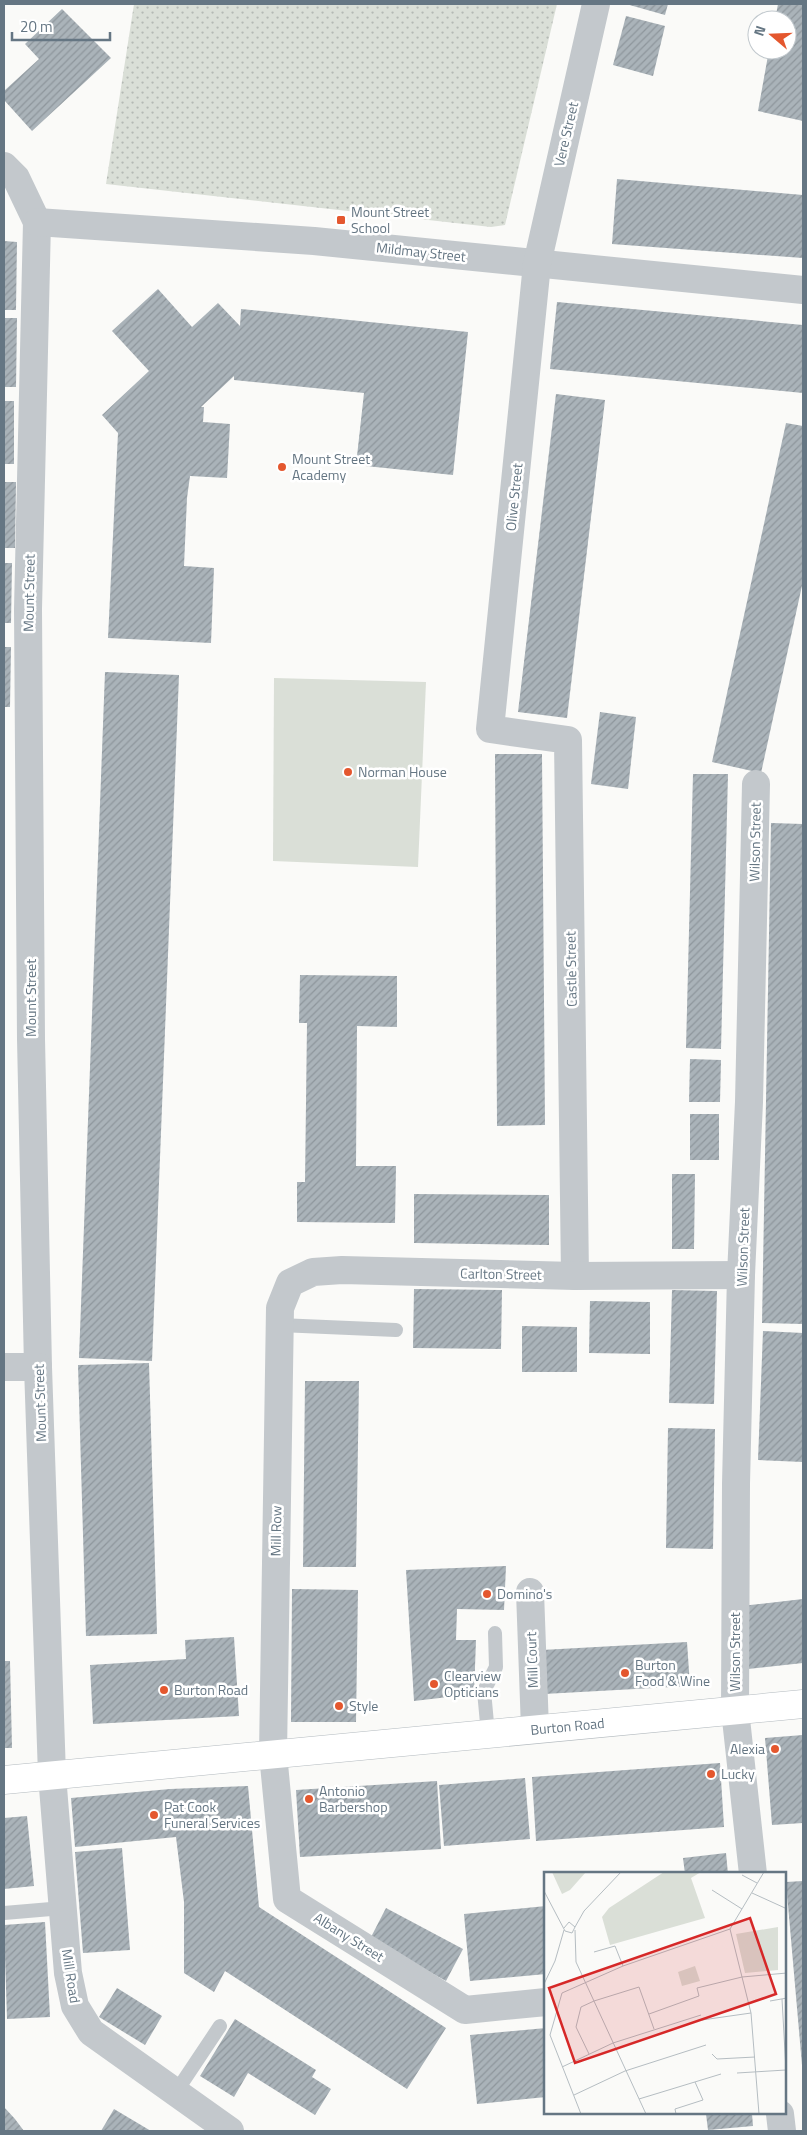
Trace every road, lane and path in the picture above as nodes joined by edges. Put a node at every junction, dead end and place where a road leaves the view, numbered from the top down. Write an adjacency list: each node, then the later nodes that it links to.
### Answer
1 (596, 4): 4 (street, Vere Street)
2 (4, 166): 3 (street)
3 (37, 222): 4 (street, Mildmay Street); 13 (street, Mount Street)
4 (537, 264): 5 (street, Mildmay Street); 6 (street, Olive Street)
5 (803, 290)
6 (490, 729): 9 (street, Castle Street)
7 (756, 784): 8 (street, Wilson Street)
8 (741, 1275): 9 (street, Carlton Street); 17 (street, Wilson Street)
9 (575, 1276): 10 (street, Carlton Street)
10 (280, 1317): 11 (lane); 20 (street, Mill Row)
11 (396, 1330)
12 (4, 1367): 13 (street)
13 (38, 1367): 21 (street, Mount Street)
14 (530, 1592): 18 (street, Mill Court)
15 (495, 1633): 19 (lane)
16 (803, 1704): 17 (street, Burton Road)
17 (735, 1710): 18 (street, Burton Road); 23 (street, Wilson Street)
18 (535, 1729): 19 (street, Burton Road)
19 (488, 1734): 20 (street, Burton Road)
20 (273, 1754): 21 (street, Burton Road); 26 (street, Albany Street)
21 (52, 1775): 22 (street, Burton Road); 24 (street, Mill Road)
22 (4, 1780)
23 (753, 1872)
24 (63, 1908): 25 (lane); 28 (street, Mill Road)
25 (4, 1913)
26 (544, 2002)
27 (220, 2026): 28 (lane)
28 (176, 2092): 30 (street, Mill Road)
29 (780, 2115): 31 (street)
30 (230, 2131)
31 (782, 2131)

